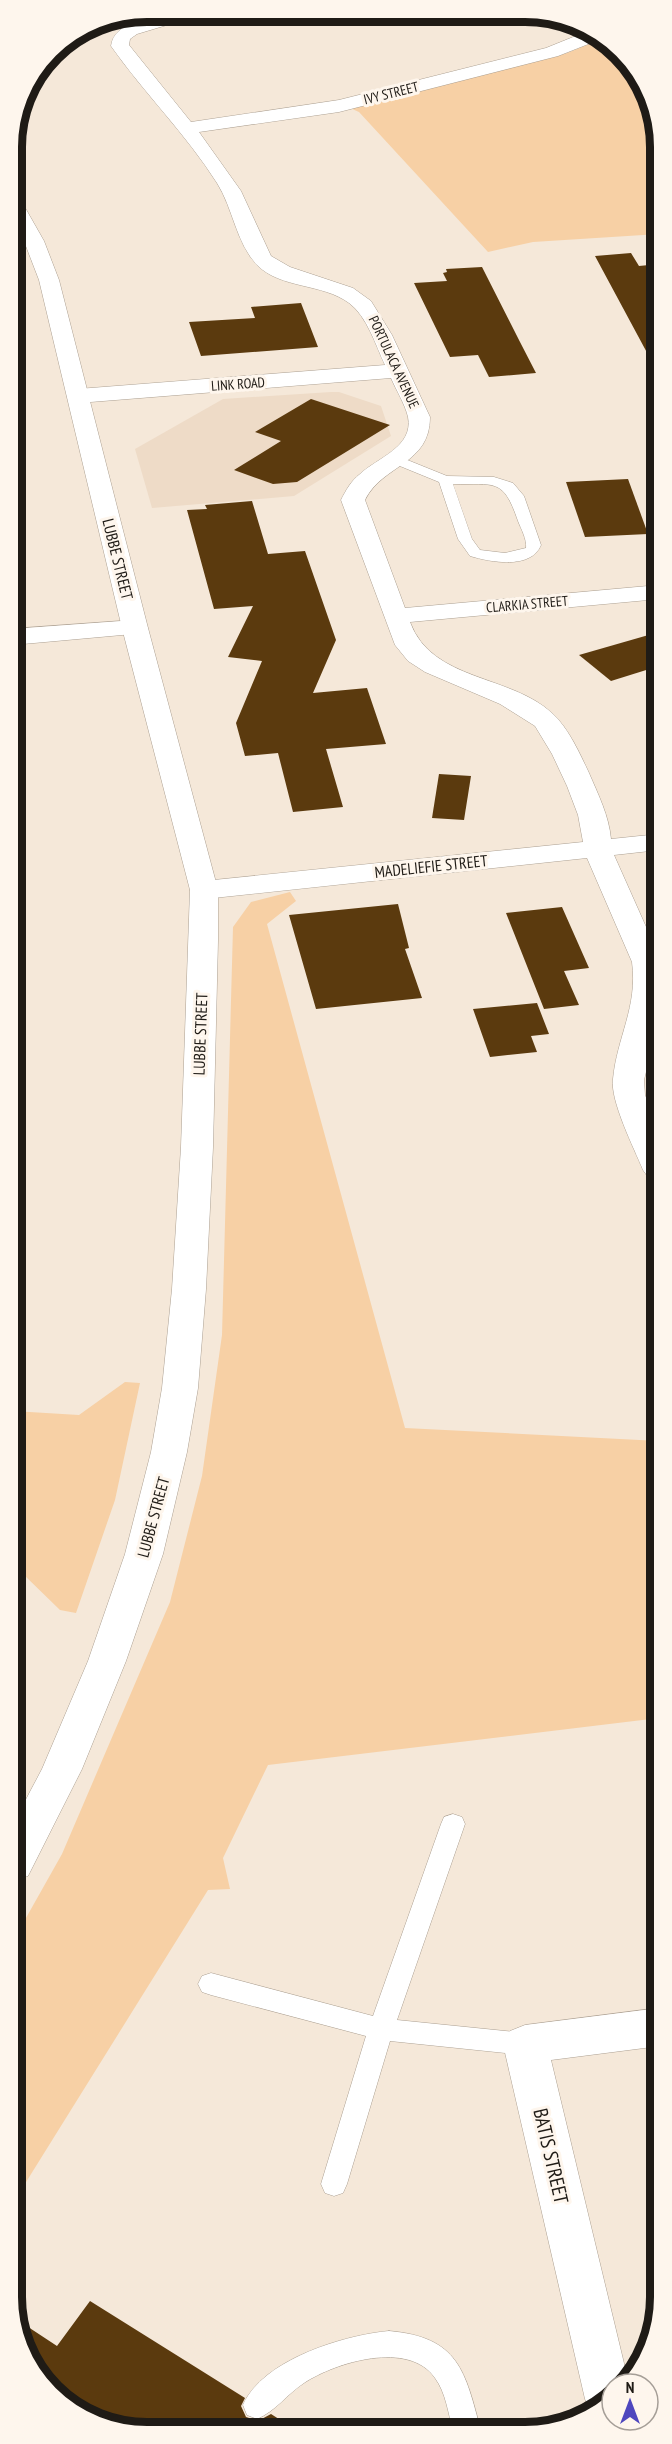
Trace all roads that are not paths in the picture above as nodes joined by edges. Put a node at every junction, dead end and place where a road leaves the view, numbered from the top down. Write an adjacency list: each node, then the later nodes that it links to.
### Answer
1 (153, 22): 3 (street, PORTULACA AVENUE)
2 (586, 39): 3 (street, IVY STREET)
3 (187, 128): 5 (street, PORTULACA AVENUE)
4 (23, 222): 6 (street, LUBBE STREET)
5 (398, 371): 6 (street, LINK ROAD); 7 (street, PORTULACA AVENUE)
6 (78, 396): 11 (street, LUBBE STREET)
7 (395, 459): 8 (lane); 10 (street, PORTULACA AVENUE)
8 (445, 480): 8 (lane)
9 (650, 593): 10 (street, CLARKIA STREET)
10 (394, 616): 14 (street, PORTULACA AVENUE)
11 (135, 628): 12 (street); 15 (street, LUBBE STREET)
12 (23, 636)
13 (650, 843): 14 (street, MADELIEFIE STREET)
14 (598, 848): 15 (street, MADELIEFIE STREET); 16 (street, PORTULACA AVENUE)
15 (204, 890): 20 (street, LUBBE STREET)
16 (650, 973)
17 (650, 994): 18 (street, PORTULACA AVENUE)
18 (650, 1146)
19 (453, 1824): 23 (lane)
20 (22, 1846)
21 (211, 1984): 23 (lane)
22 (649, 2028): 24 (street)
23 (381, 2029): 24 (lane); 25 (lane)
24 (525, 2044): 26 (street, BATIS STREET)
25 (334, 2184)
26 (603, 2372)
27 (257, 2405): 28 (lane)
28 (465, 2422)

